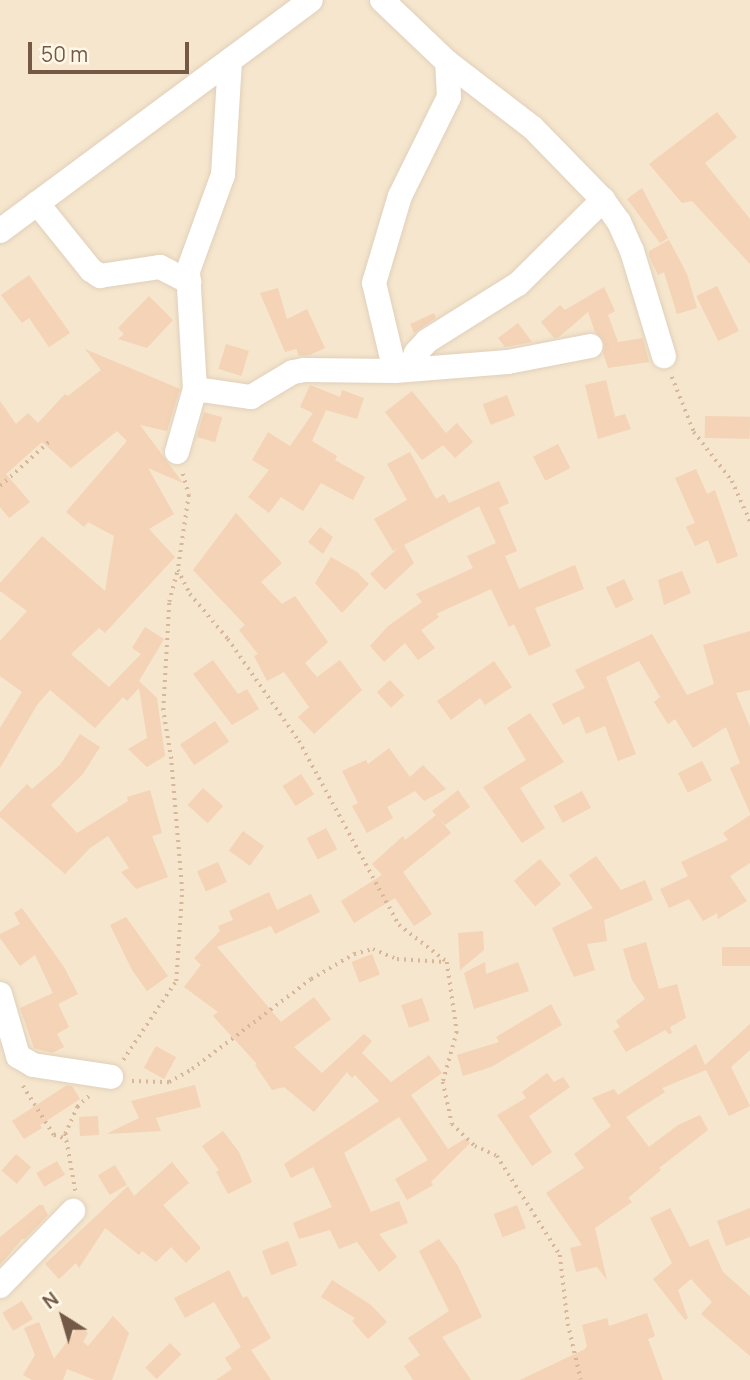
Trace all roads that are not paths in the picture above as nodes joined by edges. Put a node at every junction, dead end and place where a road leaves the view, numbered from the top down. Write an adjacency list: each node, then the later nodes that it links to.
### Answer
1 (310, 0): 3 (street)
2 (383, 0): 4 (street)
3 (230, 60): 6 (street); 8 (street)
4 (447, 62): 5 (street); 11 (street)
5 (603, 200): 10 (street); 11 (street)
6 (37, 203): 7 (street); 8 (street)
7 (0, 231)
8 (189, 282): 12 (street)
9 (590, 346): 11 (street)
10 (664, 356)
11 (403, 370): 12 (street)
12 (195, 388): 13 (street)
13 (177, 452)
14 (0, 995): 15 (street)
15 (111, 1077)
16 (73, 1211): 17 (street)
17 (0, 1286)

